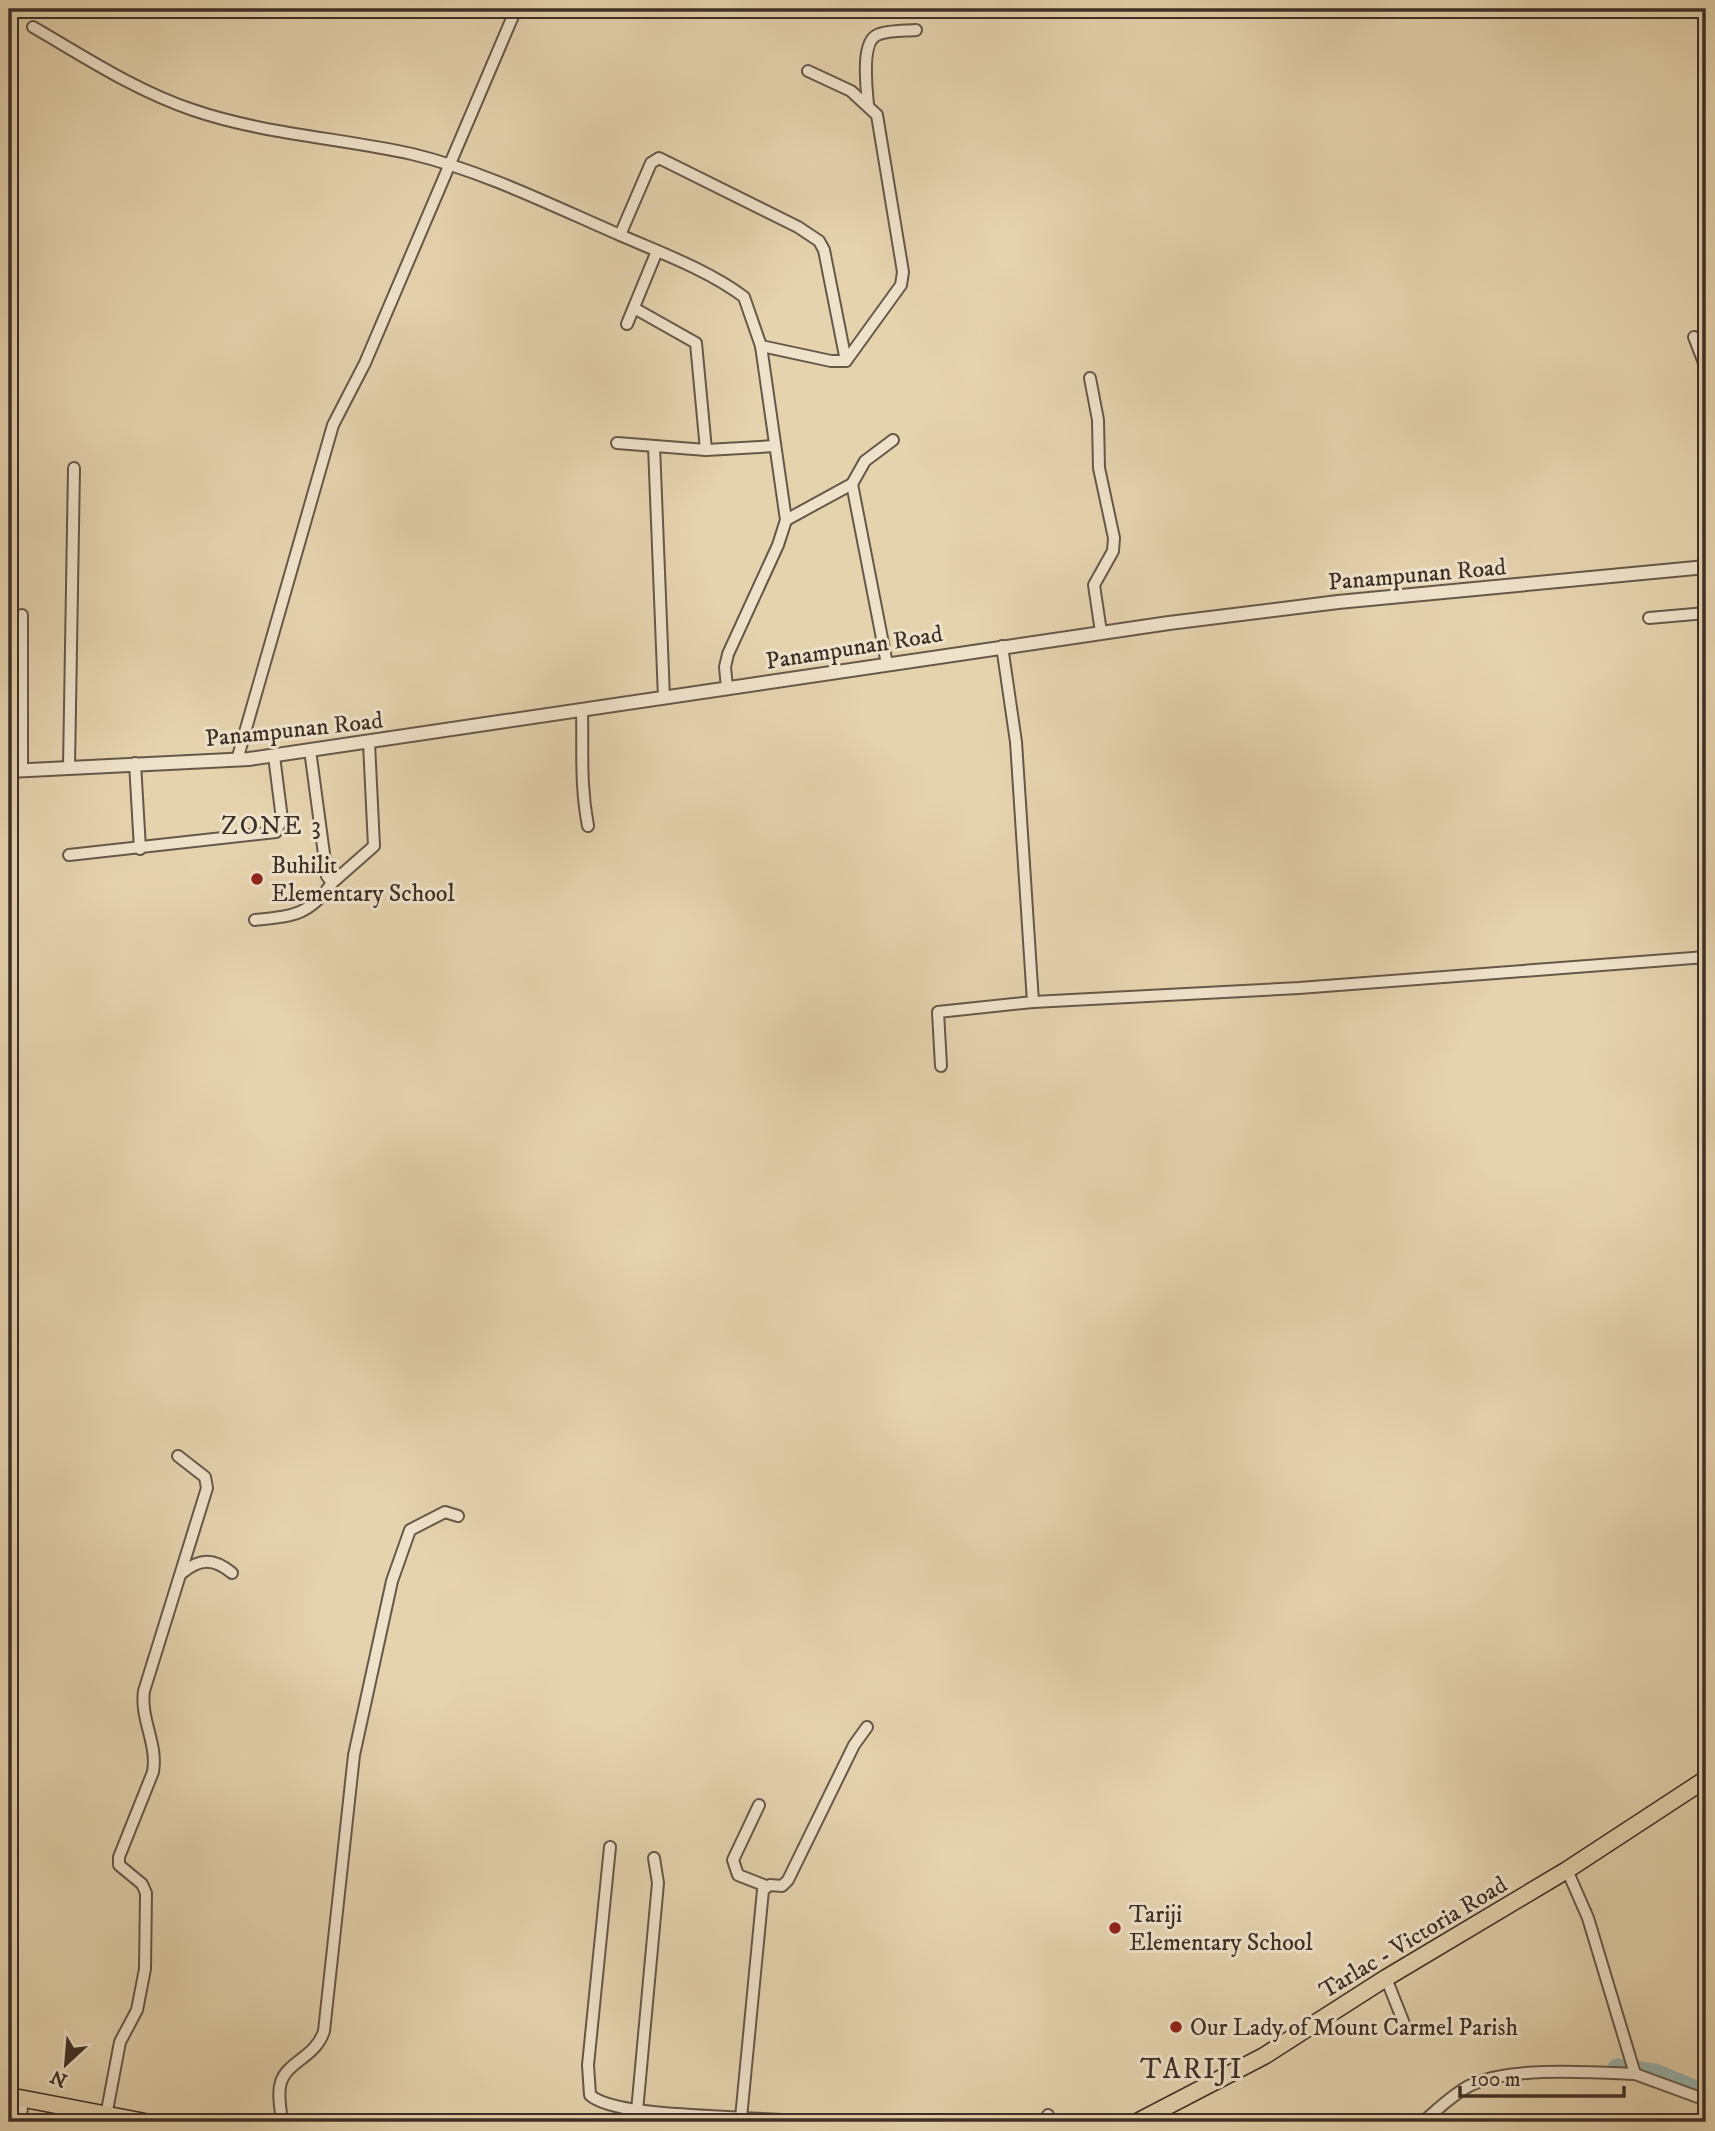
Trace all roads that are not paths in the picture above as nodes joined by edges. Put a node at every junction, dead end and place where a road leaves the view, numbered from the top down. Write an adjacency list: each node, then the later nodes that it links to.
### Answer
1 (516, 9): 6 (street)
2 (33, 27): 6 (street)
3 (916, 30): 5 (street)
4 (808, 71): 5 (street)
5 (868, 105): 13 (street)
6 (449, 166): 7 (street); 37 (street)
7 (620, 235): 8 (street); 13 (street)
8 (657, 251): 9 (street); 12 (street)
9 (634, 308): 10 (street); 20 (street)
10 (627, 324)
11 (1694, 337): 14 (street)
12 (761, 346): 13 (street); 19 (street)
13 (846, 361)
14 (1706, 368)
15 (1090, 378): 28 (street)
16 (893, 440): 22 (street)
17 (617, 443): 18 (street)
18 (654, 446): 20 (street); 32 (street)
19 (775, 446): 20 (street); 23 (street)
20 (706, 450)
21 (74, 468): 39 (street)
22 (852, 484): 23 (street); 30 (street)
23 (786, 520): 31 (street)
24 (1706, 567): 28 (street, Panampunan Road)
25 (1706, 612): 27 (street)
26 (22, 615): 40 (street)
27 (1649, 618)
28 (1101, 632): 29 (street, Panampunan Road)
29 (1002, 646): 30 (street, Panampunan Road); 47 (street)
30 (887, 664): 31 (street, Panampunan Road)
31 (726, 688): 32 (street, Panampunan Road)
32 (664, 698): 33 (street, Panampunan Road)
33 (582, 710): 34 (street, Panampunan Road); 41 (street)
34 (369, 743): 35 (street, Panampunan Road); 44 (street)
35 (310, 750): 36 (street, Panampunan Road); 44 (street)
36 (274, 755): 37 (street, Panampunan Road); 42 (street)
37 (237, 760): 38 (street, Panampunan Road)
38 (135, 763): 39 (street, Panampunan Road); 42 (street)
39 (69, 767): 40 (street, Panampunan Road)
40 (15, 770)
41 (588, 827)
42 (140, 849): 43 (street)
43 (69, 855)
44 (332, 883): 45 (street)
45 (255, 920)
46 (1706, 957): 47 (street)
47 (1033, 1002): 48 (street)
48 (941, 1066)
49 (178, 1456): 52 (street)
50 (458, 1516): 71 (street)
51 (232, 1573): 52 (street)
52 (180, 1575): 66 (street)
53 (867, 1727): 59 (street)
54 (1706, 1779): 58 (main road, Tarlac - Victoria Road)
55 (759, 1805): 59 (street)
56 (610, 1847): 65 (street)
57 (654, 1858): 65 (street)
58 (1567, 1870): 60 (main road, Tarlac - Victoria Road); 62 (street)
59 (766, 1886): 67 (street)
60 (1386, 1978): 61 (street); 73 (main road, Tarlac - Victoria Road)
61 (1407, 2031)
62 (1635, 2074): 64 (street); 74 (street)
63 (16, 2098): 66 (main road); 69 (street)
64 (1706, 2100)
65 (638, 2110): 67 (street); 72 (street)
66 (106, 2116): 70 (main road)
67 (741, 2118): 68 (street)
68 (804, 2121)
69 (20, 2122)
70 (140, 2122)
71 (282, 2122)
72 (636, 2122)
73 (1137, 2122)
74 (1423, 2122)

